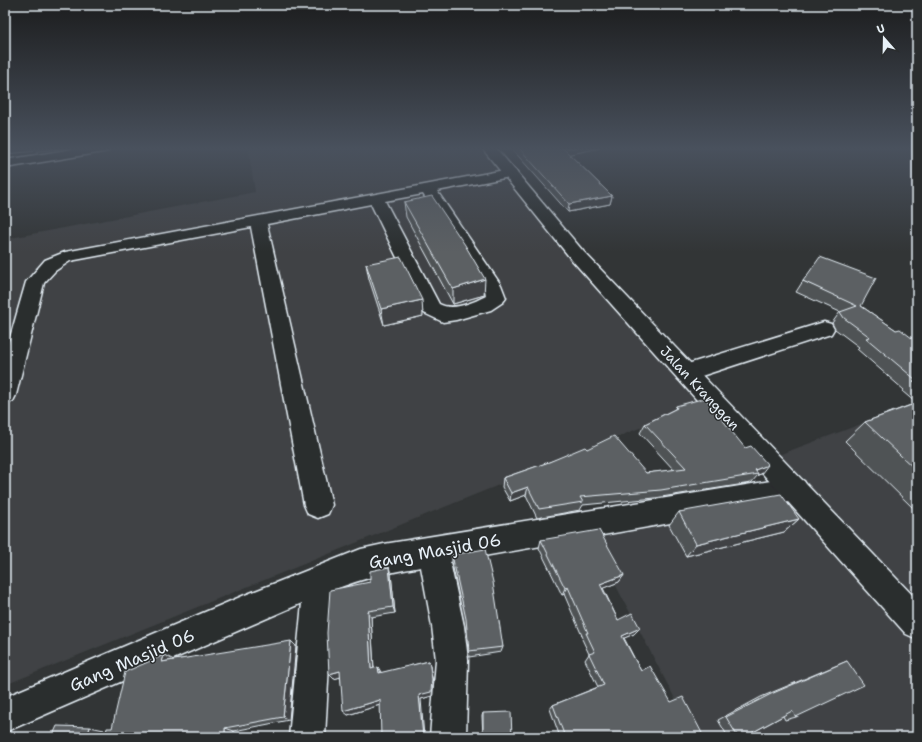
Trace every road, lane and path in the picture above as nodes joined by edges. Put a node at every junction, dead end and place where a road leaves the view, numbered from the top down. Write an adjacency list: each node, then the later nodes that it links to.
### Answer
1 (457, 183): 3 (street)
2 (518, 183): 7 (street, Jalan Kranggan)
3 (427, 188): 4 (street); 4 (street)
4 (376, 198): 5 (street)
5 (258, 220): 8 (street); 10 (street)
6 (824, 329): 7 (street)
7 (686, 373): 9 (street, Jalan Kranggan)
8 (5, 395)
9 (795, 489): 11 (street, Gang Masjid 06); 13 (street, Jalan Kranggan)
10 (318, 505)
11 (433, 551): 12 (street, Gang Masjid 06); 16 (street)
12 (319, 581): 14 (street, Gang Masjid 06); 15 (street)
13 (917, 624)
14 (5, 715)
15 (307, 737)
16 (448, 737)

